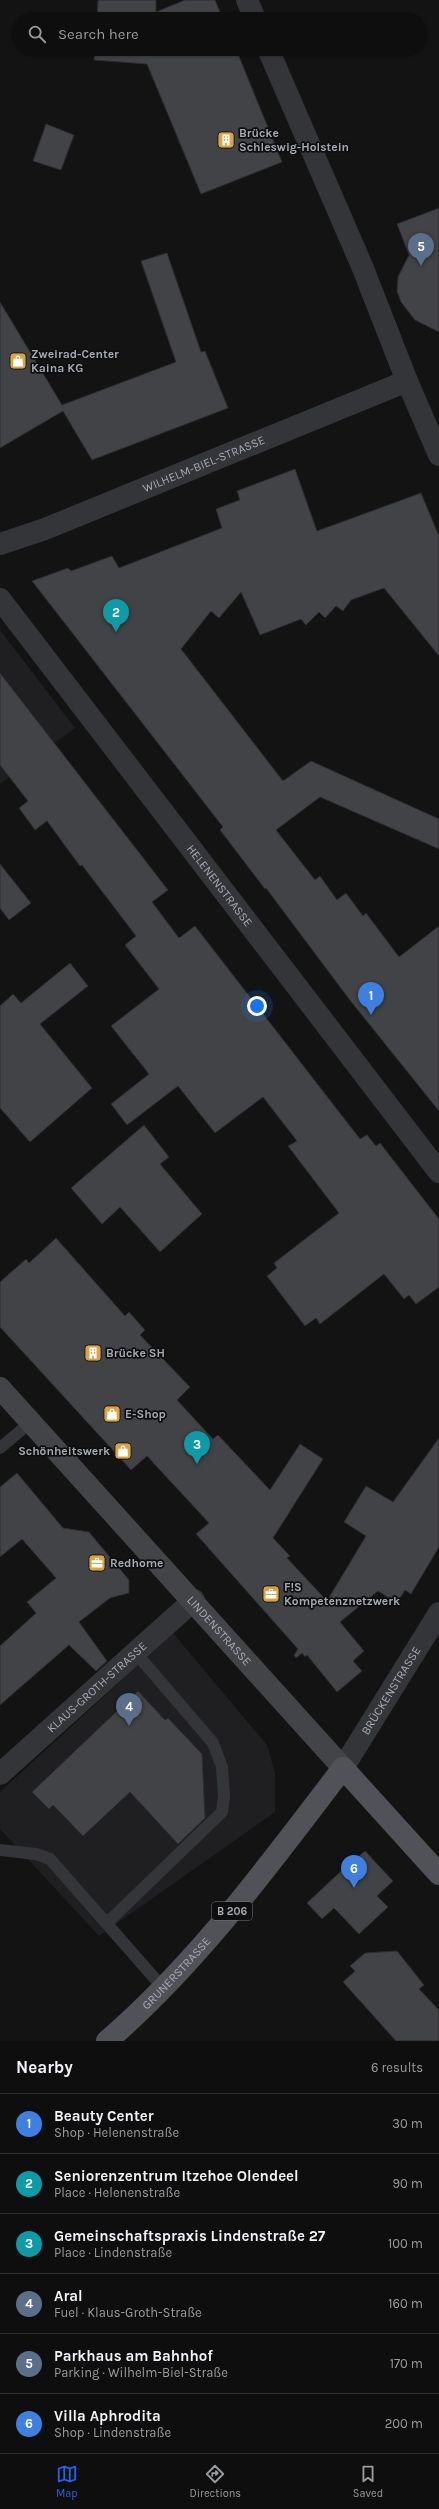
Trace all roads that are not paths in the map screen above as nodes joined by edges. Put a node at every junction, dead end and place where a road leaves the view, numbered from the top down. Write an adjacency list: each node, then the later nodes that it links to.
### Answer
1 (247, 0): 2 (street)
2 (252, 12)
3 (271, 56): 4 (street)
4 (407, 381): 5 (street); 6 (street, WILHELM-BIEL-STRASSE)
5 (439, 455)
6 (0, 544)
7 (0, 599): 8 (street, HELENENSTRASSE)
8 (439, 1172)
9 (0, 1388): 10 (main road, LINDENSTRASSE)
10 (31, 1422): 11 (lane); 12 (main road, LINDENSTRASSE)
11 (0, 1448)
12 (194, 1600): 14 (street, KLAUS-GROTH-STRASSE); 15 (main road, LINDENSTRASSE)
13 (439, 1613): 15 (street, BRÜCKENSTRASSE)
14 (135, 1652): 16 (street, KLAUS-GROTH-STRASSE); 19 (lane)
15 (343, 1768): 18 (main road, LINDENSTRASSE); 20 (main road, GRUNERSTRASSE / B 206)
16 (0, 1774)
17 (0, 1850): 19 (lane)
18 (439, 1874)
19 (107, 1923): 20 (lane)
20 (164, 1989): 21 (main road, GRUNERSTRASSE / B 206)
21 (107, 2041)

